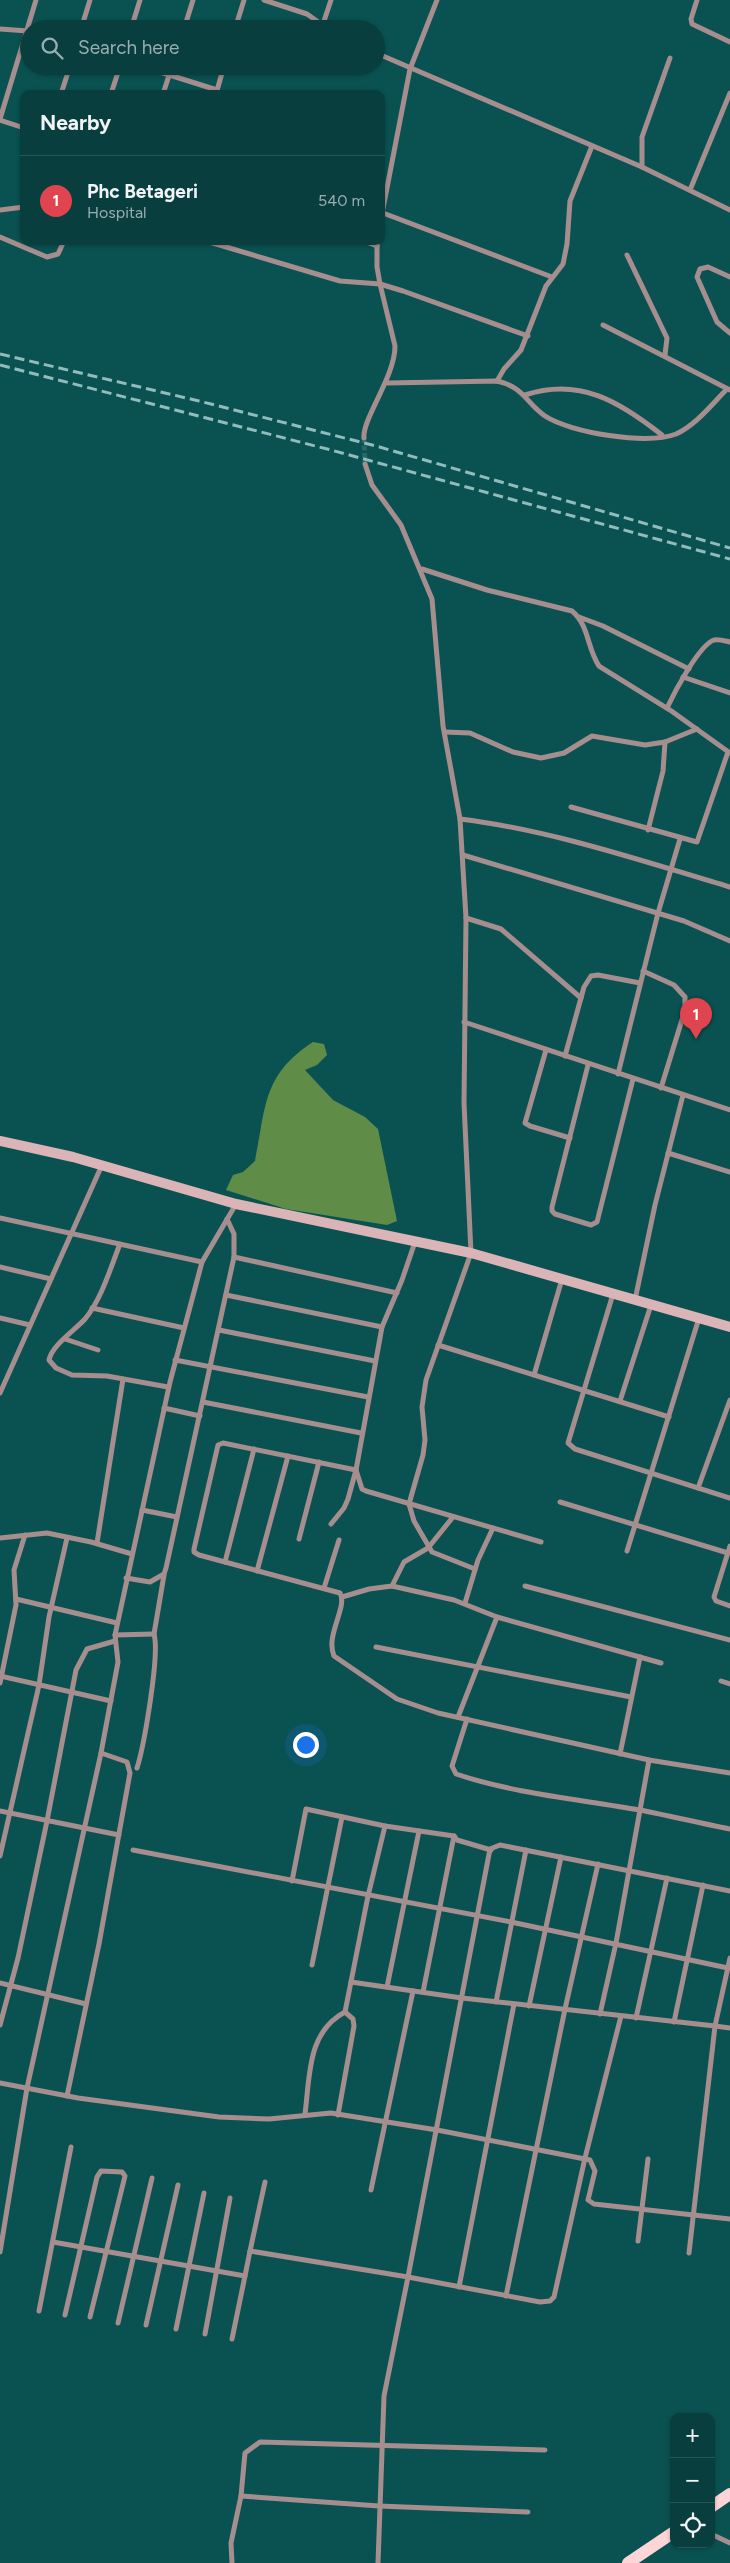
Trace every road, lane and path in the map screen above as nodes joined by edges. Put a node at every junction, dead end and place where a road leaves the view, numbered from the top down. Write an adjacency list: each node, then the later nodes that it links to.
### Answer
1 (36, 0): 10 (street)
2 (90, 0): 11 (street)
3 (140, 0): 12 (street)
4 (193, 0): 13 (street)
5 (244, 0): 14 (street)
6 (264, 0): 15 (street)
7 (331, 0): 16 (street)
8 (437, 0): 23 (street)
9 (697, 0): 19 (street)
10 (31, 20)
11 (84, 20)
12 (134, 20)
13 (187, 20)
14 (238, 20)
15 (317, 20)
16 (324, 20)
17 (0, 29): 18 (street)
18 (20, 30)
19 (730, 42)
20 (20, 56): 34 (street)
21 (385, 57): 23 (street)
22 (670, 58): 37 (street)
23 (410, 69): 36 (street); 39 (street)
24 (67, 75): 28 (street)
25 (117, 75): 29 (street)
26 (169, 75): 30 (street); 31 (street)
27 (222, 75): 32 (street)
28 (62, 90)
29 (112, 90)
30 (164, 90)
31 (211, 90)
32 (218, 90)
33 (730, 93): 38 (street)
34 (0, 120): 35 (street)
35 (20, 127)
36 (592, 146): 37 (street); 49 (street)
37 (642, 167): 38 (street)
38 (690, 190): 42 (street)
39 (385, 200)
40 (20, 208): 41 (street)
41 (0, 210)
42 (730, 210)
43 (385, 217): 49 (street)
44 (0, 237): 45 (street)
45 (62, 245)
46 (219, 245): 51 (street)
47 (377, 245): 51 (street)
48 (627, 255): 55 (street)
49 (552, 277): 54 (street)
50 (730, 277): 53 (street)
51 (380, 284): 54 (street); 57 (street)
52 (603, 325): 55 (street)
53 (730, 333)
54 (528, 336): 56 (street)
55 (665, 355): 58 (street)
56 (497, 382): 57 (street); 59 (street)
57 (387, 383): 61 (street)
58 (728, 389): 60 (street)
59 (525, 395): 60 (street); 60 (street)
60 (662, 436)
61 (364, 438)
62 (365, 464): 63 (street)
63 (422, 570): 64 (street); 71 (street)
64 (579, 617): 66 (street); 69 (street)
65 (730, 642): 66 (street)
66 (689, 669): 67 (street)
67 (682, 677): 68 (street); 69 (street)
68 (730, 693)
69 (667, 708): 70 (street)
70 (697, 729): 72 (street); 73 (street)
71 (444, 732): 72 (street); 75 (street)
72 (665, 742): 76 (street)
73 (729, 752): 77 (street)
74 (571, 808): 76 (street)
75 (460, 819): 78 (street); 79 (street)
76 (648, 830): 77 (street)
77 (680, 839): 79 (street)
78 (463, 855): 81 (street); 82 (street)
79 (670, 869): 80 (street); 81 (street)
80 (730, 887)
81 (658, 913): 83 (street); 84 (street)
82 (466, 918): 86 (street); 87 (street)
83 (730, 941)
84 (643, 971): 85 (street); 93 (street)
85 (640, 983): 86 (street); 91 (street)
86 (581, 998): 89 (street)
87 (464, 1022): 88 (street); 107 (street)
88 (546, 1050): 89 (street); 96 (street)
89 (565, 1056): 90 (street)
90 (588, 1065): 91 (street); 96 (street)
91 (618, 1074): 92 (street)
92 (633, 1079): 93 (street); 96 (street)
93 (661, 1088): 94 (street)
94 (683, 1095): 95 (street); 98 (street)
95 (730, 1110)
96 (570, 1138)
97 (0, 1141): 99 (street)
98 (668, 1153): 100 (street); 116 (street)
99 (102, 1165): 101 (street); 104 (street)
100 (730, 1172)
101 (236, 1204): 103 (street); 105 (street)
102 (0, 1218): 104 (street)
103 (227, 1219): 108 (street); 109 (street)
104 (72, 1233): 106 (street); 111 (street)
105 (415, 1241): 107 (street); 113 (street)
106 (120, 1244): 109 (street); 118 (street)
107 (470, 1253): 112 (street); 127 (street)
108 (234, 1257): 113 (street); 114 (street)
109 (202, 1262): 124 (street)
110 (0, 1267): 111 (street)
111 (51, 1279): 121 (street)
112 (562, 1279): 115 (street); 132 (street)
113 (397, 1293): 122 (street)
114 (226, 1294): 122 (street); 125 (street)
115 (613, 1294): 116 (street); 136 (street)
116 (635, 1300): 117 (street)
117 (651, 1305): 120 (street); 140 (street)
118 (92, 1308): 124 (street); 126 (street)
119 (0, 1318): 121 (street)
120 (699, 1318): 123 (street); 144 (street)
121 (30, 1325): 134 (street)
122 (382, 1327): 130 (street)
123 (730, 1327)
124 (184, 1328): 129 (street)
125 (218, 1330): 130 (street); 131 (street)
126 (65, 1339): 128 (street); 133 (street)
127 (438, 1345): 132 (street); 154 (street)
128 (98, 1350)
129 (175, 1360): 131 (street); 135 (street)
130 (375, 1361): 138 (street)
131 (211, 1366): 138 (street); 141 (street)
132 (534, 1374): 136 (street)
133 (123, 1379): 135 (street); 167 (street)
134 (2, 1382): 137 (street)
135 (168, 1387): 142 (street)
136 (583, 1390): 140 (street); 150 (street)
137 (0, 1393)
138 (368, 1397): 145 (street)
139 (730, 1400): 151 (street)
140 (620, 1401): 144 (street)
141 (203, 1402): 143 (street); 145 (street)
142 (164, 1408): 143 (street); 155 (street)
143 (200, 1416): 156 (street)
144 (669, 1417): 150 (street)
145 (362, 1433): 149 (street)
146 (254, 1449): 147 (street); 173 (street); 173 (street)
147 (288, 1456): 148 (street); 175 (street)
148 (319, 1462): 149 (street); 164 (street)
149 (356, 1470): 154 (street); 158 (street)
150 (652, 1473): 151 (street); 159 (street)
151 (698, 1488): 152 (street)
152 (730, 1498)
153 (560, 1502): 159 (street)
154 (409, 1504): 157 (street); 169 (street)
155 (142, 1510): 156 (street); 172 (street)
156 (177, 1517): 176 (street)
157 (453, 1517): 160 (street); 169 (street)
158 (331, 1524)
159 (635, 1525): 170 (street); 171 (street)
160 (493, 1528): 166 (street); 174 (street)
161 (25, 1535): 162 (street); 163 (street); 182 (street)
162 (0, 1538)
163 (67, 1538): 167 (street); 185 (street)
164 (299, 1539)
165 (339, 1540): 180 (street)
166 (541, 1542)
167 (96, 1543): 172 (street)
168 (730, 1546): 171 (street)
169 (428, 1548): 174 (street); 178 (street)
170 (626, 1551)
171 (728, 1553): 184 (street)
172 (132, 1554): 177 (street)
173 (225, 1562): 175 (street)
174 (476, 1569): 183 (street)
175 (257, 1571): 180 (street)
176 (164, 1574): 177 (street); 188 (street)
177 (126, 1578): 187 (street)
178 (392, 1586): 181 (street); 183 (street)
179 (525, 1586): 190 (street)
180 (324, 1588): 181 (street)
181 (342, 1597): 203 (street)
182 (16, 1600): 185 (street); 195 (street)
183 (465, 1604): 186 (street)
184 (730, 1606)
185 (51, 1607): 187 (street); 199 (street)
186 (497, 1617): 192 (street); 194 (street)
187 (117, 1624): 189 (street)
188 (154, 1634): 189 (street); 208 (street)
189 (115, 1638): 200 (street); 202 (street)
190 (730, 1640)
191 (376, 1647): 194 (street)
192 (640, 1657): 193 (street); 201 (street)
193 (661, 1663)
194 (478, 1667): 201 (street); 203 (street)
195 (1, 1676): 197 (street); 199 (street)
196 (721, 1681): 198 (street)
197 (0, 1683)
198 (730, 1684)
199 (39, 1685): 200 (street); 212 (street)
200 (74, 1692): 202 (street); 214 (street)
201 (632, 1698): 206 (street)
202 (110, 1701): 205 (street)
203 (458, 1717): 204 (street)
204 (467, 1719): 206 (street); 210 (street)
205 (100, 1753): 216 (street); 219 (street)
206 (620, 1754): 207 (street)
207 (649, 1760): 209 (street); 210 (street)
208 (137, 1768)
209 (730, 1773)
210 (640, 1810): 217 (street); 227 (street)
211 (0, 1811): 212 (street)
212 (9, 1813): 214 (street); 224 (street)
213 (342, 1817): 215 (street); 229 (street); 231 (street)
214 (47, 1821): 216 (street); 248 (street)
215 (385, 1826): 218 (street); 233 (street)
216 (83, 1828): 219 (street); 252 (street)
217 (730, 1829)
218 (419, 1831): 220 (street); 234 (street)
219 (118, 1836): 255 (street)
220 (454, 1836): 222 (street); 235 (street)
221 (133, 1850): 229 (street)
222 (491, 1850): 223 (street); 236 (street)
223 (526, 1850): 225 (street); 237 (street)
224 (0, 1856)
225 (561, 1857): 226 (street); 238 (street)
226 (598, 1864): 227 (street); 239 (street)
227 (629, 1870): 228 (street); 240 (street)
228 (667, 1878): 230 (street); 241 (street)
229 (292, 1881): 231 (street)
230 (703, 1885): 232 (street); 242 (street)
231 (328, 1888): 233 (street); 244 (street)
232 (730, 1890)
233 (368, 1896): 234 (street); 246 (street)
234 (404, 1903): 235 (street); 249 (street)
235 (439, 1910): 236 (street); 251 (street)
236 (477, 1916): 237 (street); 253 (street)
237 (511, 1922): 238 (street); 254 (street)
238 (545, 1929): 239 (street); 257 (street)
239 (581, 1936): 240 (street); 258 (street)
240 (616, 1943): 241 (street); 260 (street)
241 (651, 1950): 242 (street); 262 (street)
242 (687, 1958): 245 (street); 263 (street)
243 (730, 1958): 245 (street)
244 (312, 1965)
245 (728, 1968): 265 (street)
246 (351, 1982): 249 (street); 259 (street)
247 (0, 1983): 248 (street)
248 (11, 1986): 252 (street); 264 (street)
249 (387, 1987): 250 (street)
250 (413, 1991): 251 (street); 272 (street)
251 (424, 1992): 253 (street)
252 (47, 1996): 255 (street); 268 (street)
253 (462, 1998): 254 (street); 273 (street)
254 (496, 2002): 256 (street)
255 (86, 2004): 269 (street)
256 (514, 2004): 257 (street); 274 (street)
257 (529, 2006): 258 (street)
258 (565, 2010): 260 (street); 276 (street)
259 (345, 2012): 270 (street); 271 (street)
260 (600, 2014): 261 (street)
261 (621, 2016): 262 (street); 277 (street)
262 (636, 2018): 263 (street)
263 (674, 2022): 265 (street)
264 (0, 2024)
265 (715, 2026): 266 (street); 286 (street)
266 (730, 2028)
267 (0, 2083): 268 (street)
268 (27, 2088): 269 (street); 292 (street)
269 (73, 2097): 270 (street)
270 (305, 2114): 271 (street)
271 (338, 2115): 272 (street)
272 (386, 2122): 273 (street); 282 (street)
273 (437, 2130): 274 (street); 300 (street)
274 (486, 2139): 276 (street); 301 (street)
275 (71, 2147): 289 (street)
276 (536, 2149): 277 (street); 302 (street)
277 (585, 2158): 285 (street); 302 (street)
278 (648, 2159): 285 (street)
279 (152, 2178): 295 (street)
280 (265, 2182): 291 (street)
281 (178, 2185): 296 (street)
282 (371, 2190)
283 (204, 2193): 297 (street)
284 (230, 2198): 298 (street)
285 (643, 2208): 286 (street); 288 (street)
286 (693, 2214): 287 (street); 294 (street)
287 (730, 2219)
288 (638, 2241)
289 (53, 2242): 290 (street); 303 (street)
290 (81, 2247): 293 (street); 293 (street); 304 (street)
291 (250, 2251): 299 (street); 300 (street)
292 (0, 2252)
293 (108, 2252): 295 (street); 305 (street)
294 (689, 2253)
295 (134, 2256): 296 (street); 306 (street)
296 (161, 2261): 297 (street); 307 (street)
297 (190, 2266): 298 (street); 308 (street)
298 (216, 2271): 299 (street); 309 (street)
299 (245, 2276): 310 (street)
300 (408, 2277): 301 (street); 311 (street)
301 (459, 2287): 302 (street)
302 (506, 2296)
303 (39, 2311)
304 (65, 2315)
305 (90, 2317)
306 (118, 2322)
307 (146, 2325)
308 (176, 2329)
309 (205, 2334)
310 (232, 2339)
311 (381, 2447): 312 (street); 314 (street); 316 (street)
312 (545, 2450)
313 (730, 2494): 315 (main road)
314 (241, 2496): 316 (street); 321 (street)
315 (715, 2504)
316 (379, 2506): 317 (street); 322 (street)
317 (528, 2512)
318 (670, 2535): 323 (main road)
319 (715, 2536): 320 (street)
320 (730, 2543)
321 (232, 2563)
322 (378, 2563)
323 (628, 2563)

